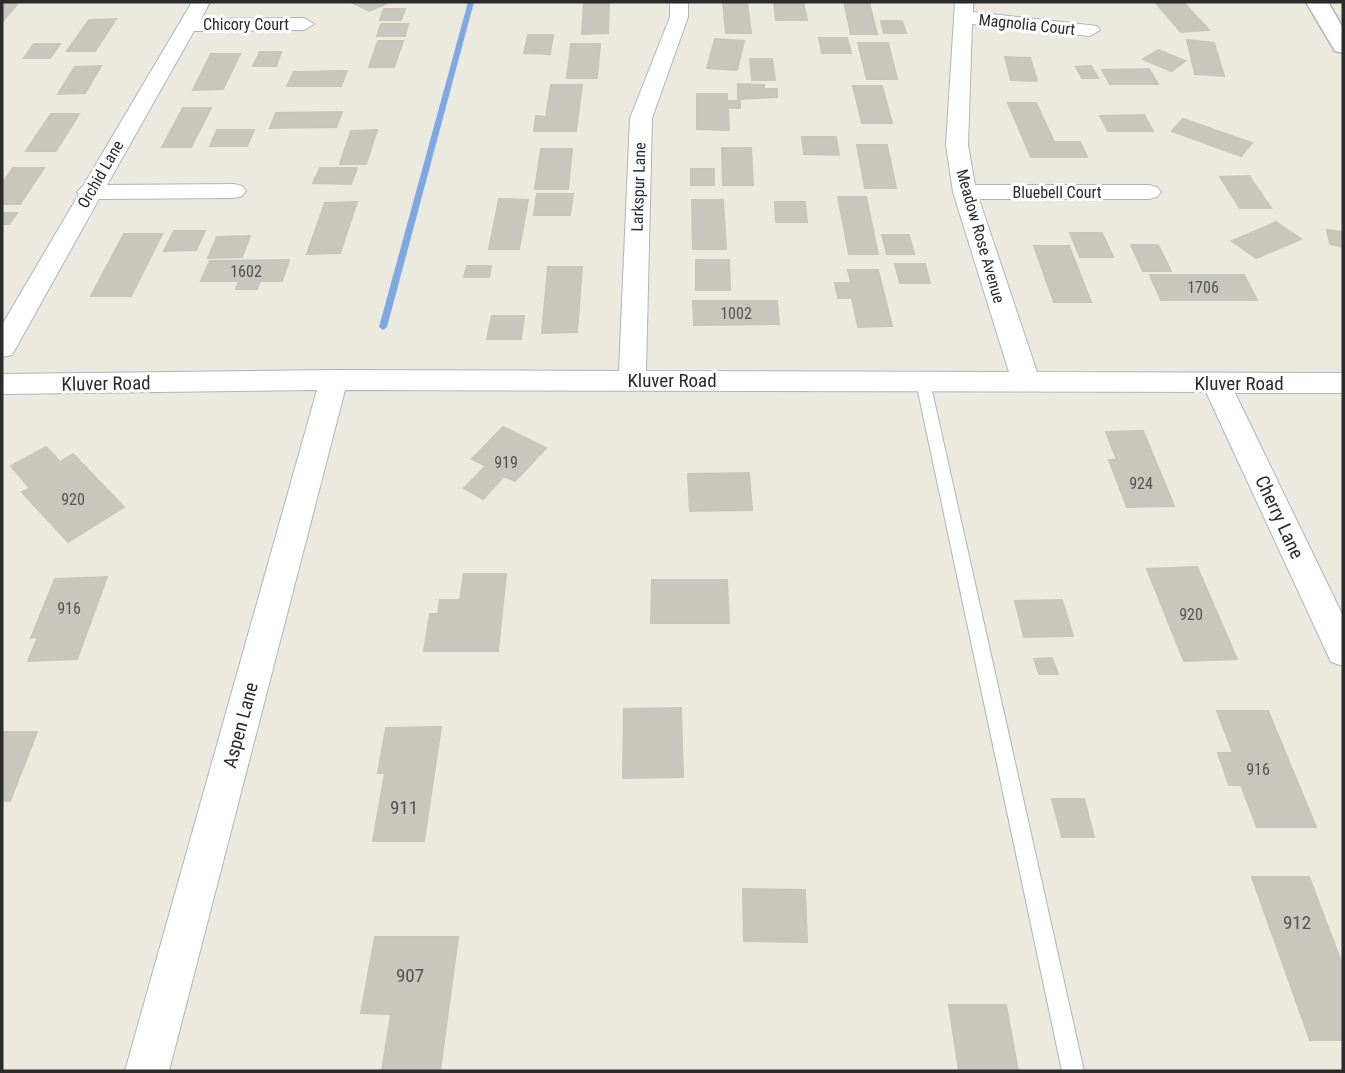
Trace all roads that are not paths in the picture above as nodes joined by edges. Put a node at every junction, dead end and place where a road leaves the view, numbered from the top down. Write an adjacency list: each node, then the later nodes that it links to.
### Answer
1 (201, 2): 6 (street, Orchid Lane)
2 (679, 2): 15 (street, Larkspur Lane)
3 (1317, 2): 8 (street)
4 (964, 10): 7 (street, Magnolia Court); 11 (street, Meadow Rose Avenue)
5 (304, 24): 6 (street, Chicory Court)
6 (188, 25): 10 (street, Orchid Lane)
7 (1090, 30)
8 (1343, 46)
9 (234, 191): 10 (street)
10 (89, 192): 13 (street, Orchid Lane)
11 (965, 192): 12 (street, Bluebell Court); 17 (street, Meadow Rose Avenue)
12 (1149, 192)
13 (2, 348)
14 (334, 380): 15 (street, Kluver Road); 20 (street, Kluver Road); 22 (street, Aspen Lane)
15 (632, 380): 16 (street, Kluver Road)
16 (923, 382): 17 (street, Kluver Road); 23 (lane)
17 (1026, 382): 18 (street, Kluver Road)
18 (1216, 383): 19 (street, Kluver Road); 21 (street, Cherry Lane)
19 (1343, 383)
20 (2, 384)
21 (1343, 651)
22 (147, 1071)
23 (1073, 1071)

